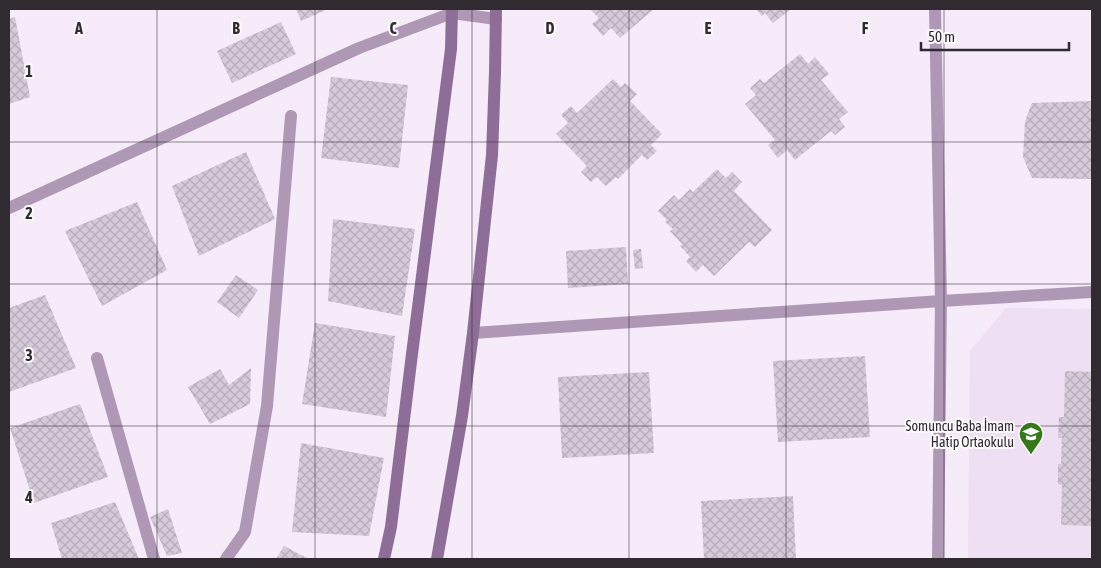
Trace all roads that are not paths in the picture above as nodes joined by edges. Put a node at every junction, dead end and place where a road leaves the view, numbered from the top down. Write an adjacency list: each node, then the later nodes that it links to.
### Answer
1 (935, 9): 7 (street)
2 (452, 11): 3 (street); 5 (street); 12 (main road)
3 (496, 14): 8 (main road)
4 (292, 116): 11 (street)
5 (9, 208)
6 (1092, 292): 7 (street)
7 (941, 301): 8 (street); 14 (street)
8 (473, 334): 13 (main road)
9 (97, 358): 10 (street)
10 (154, 559)
11 (226, 559)
12 (384, 559)
13 (437, 559)
14 (938, 559)

